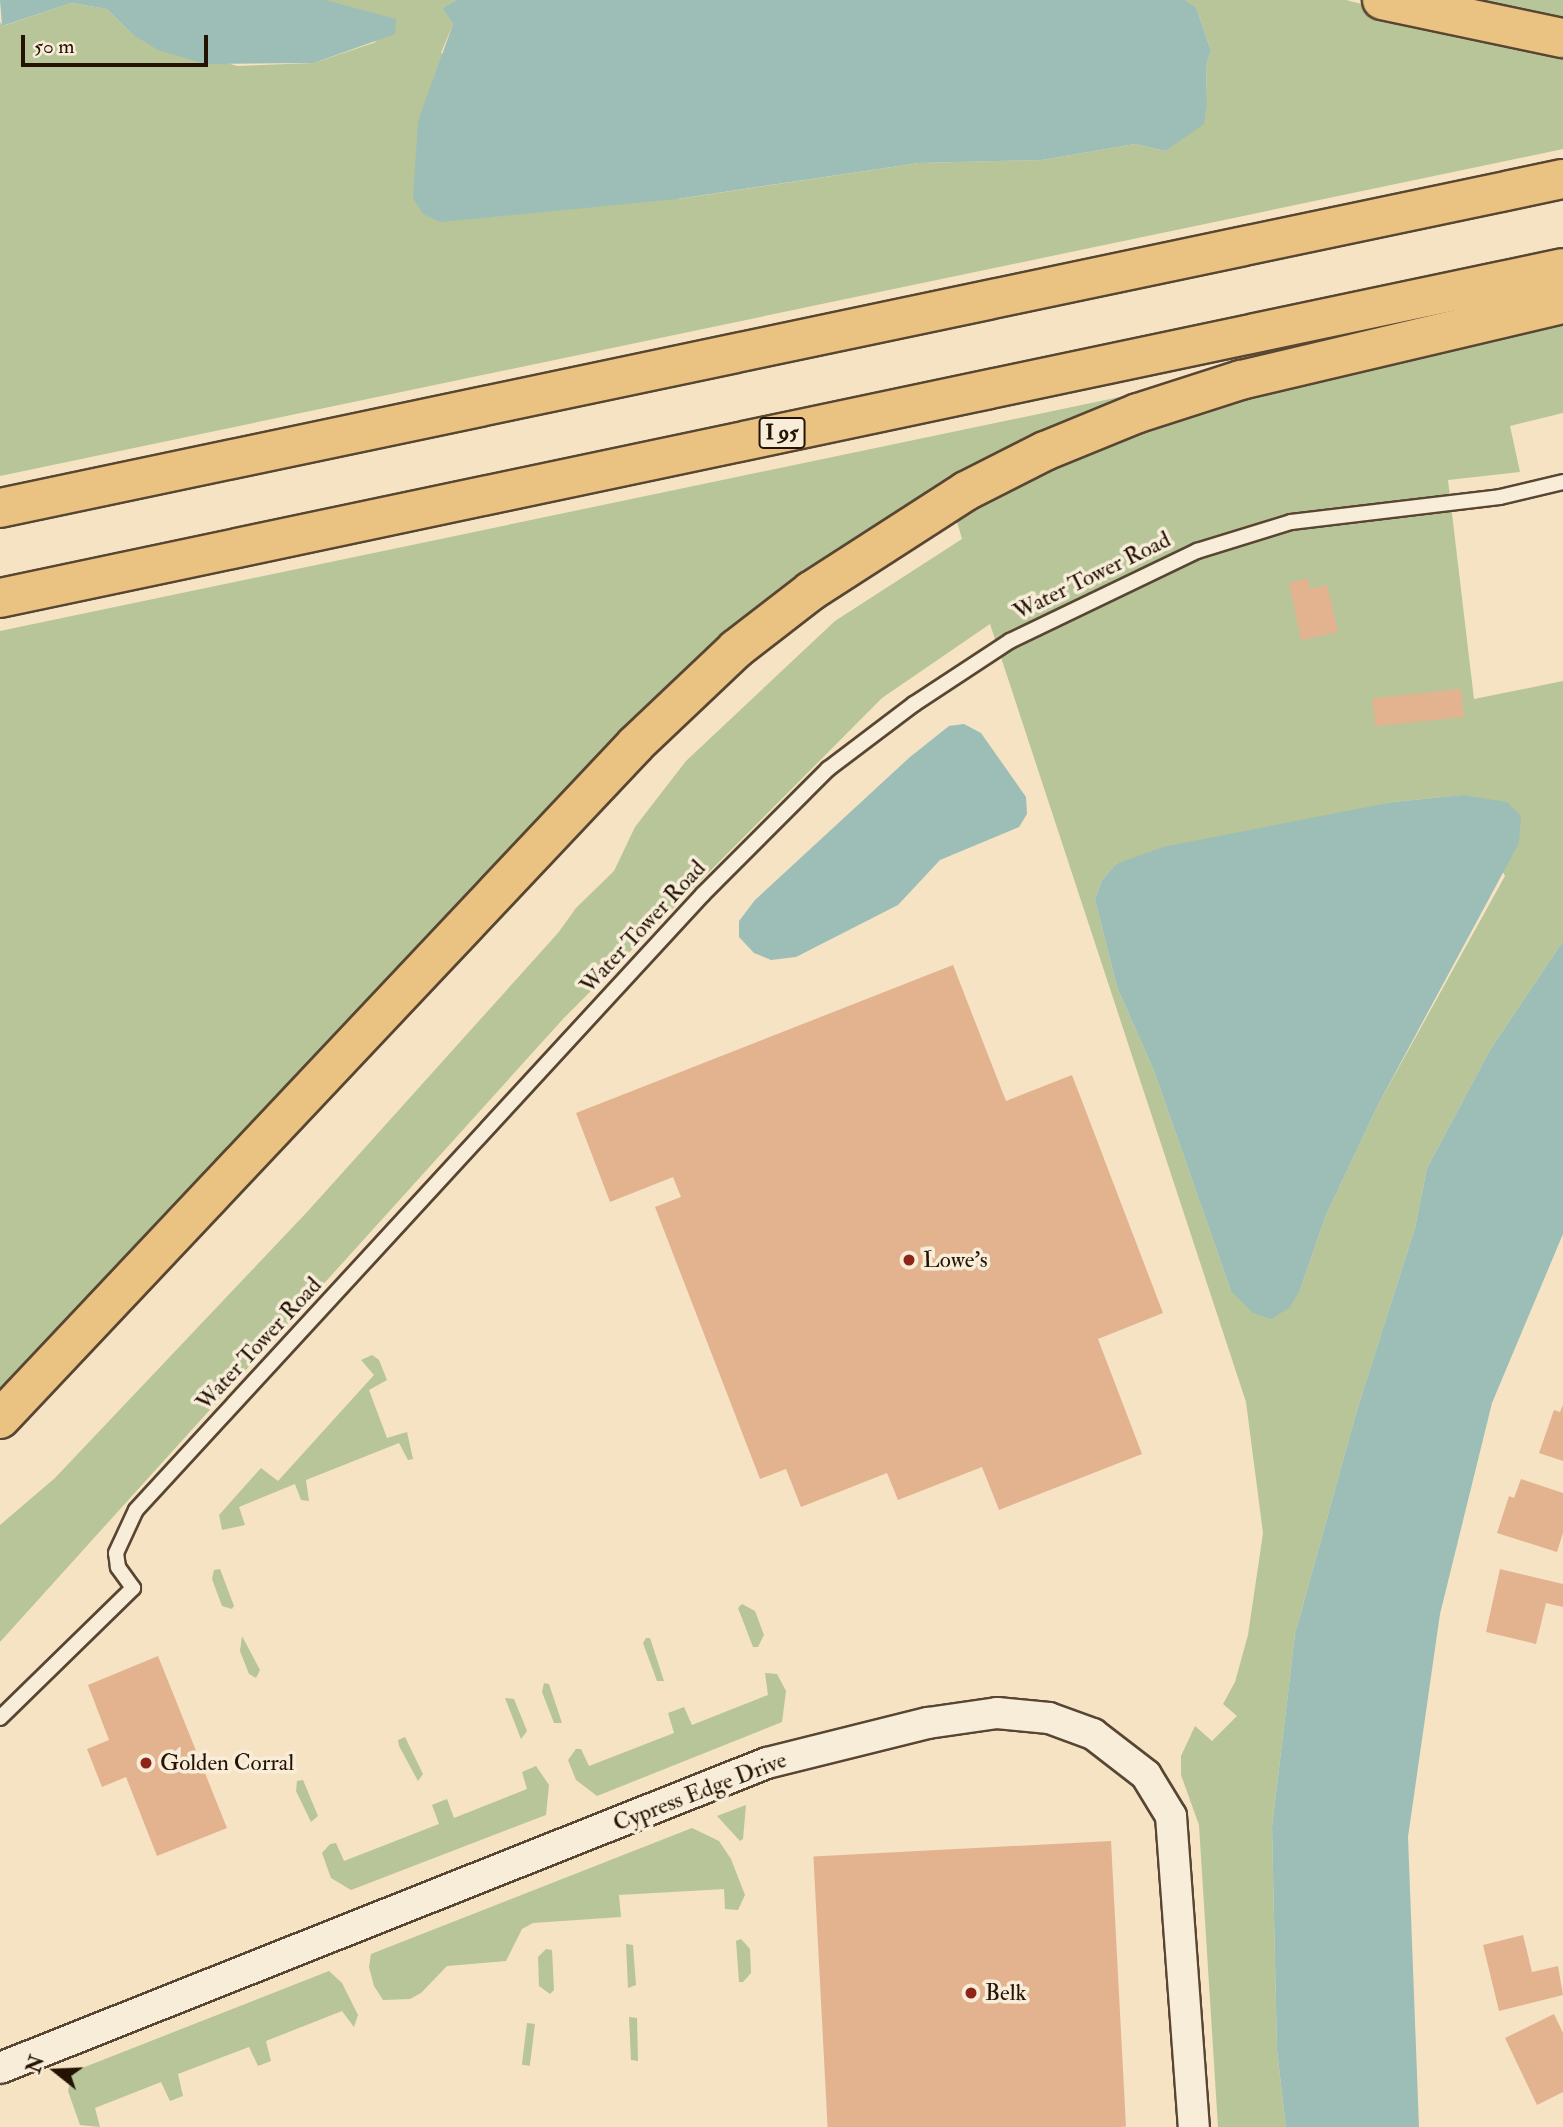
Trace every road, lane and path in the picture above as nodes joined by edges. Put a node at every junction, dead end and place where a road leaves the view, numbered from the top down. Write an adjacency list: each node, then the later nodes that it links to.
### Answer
1 (1382, 0): 2 (highway)
2 (1563, 38)
3 (1563, 179): 7 (highway)
4 (1563, 268): 8 (highway, I 95)
5 (1563, 304): 9 (highway)
6 (1563, 482): 10 (lane, Water Tower Road)
7 (0, 508)
8 (0, 598)
9 (0, 1419)
10 (0, 1718)
11 (0, 2068): 12 (street, Cypress Edge Drive)
12 (1195, 2127)

